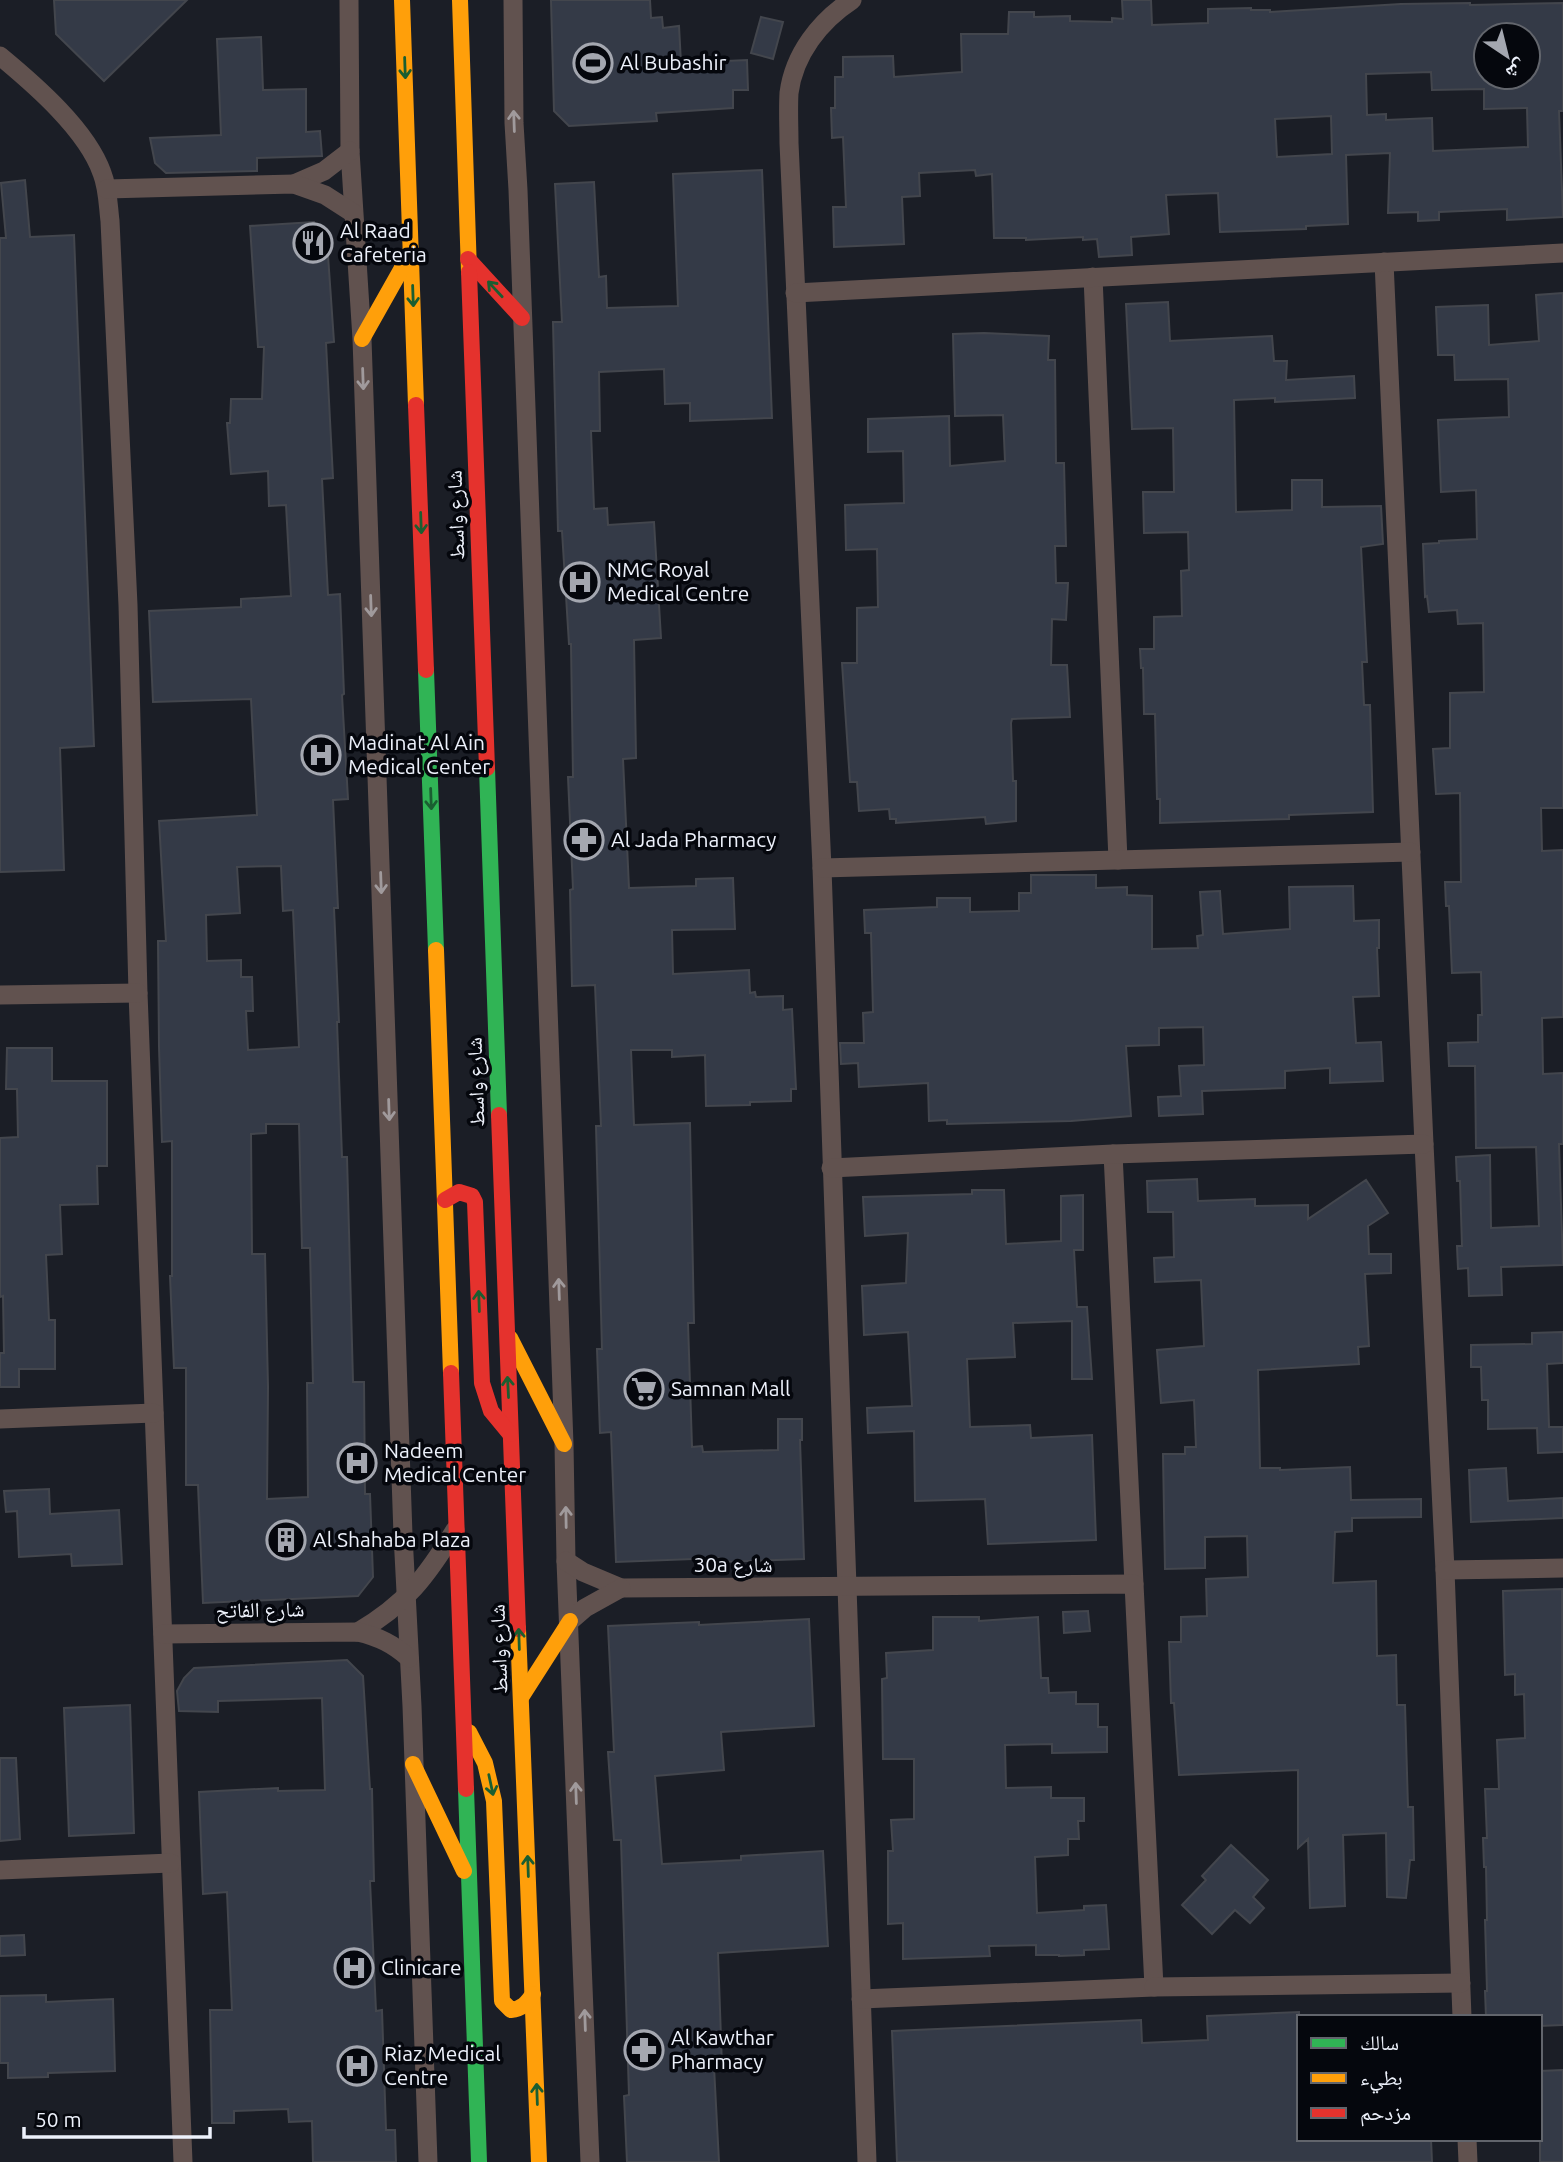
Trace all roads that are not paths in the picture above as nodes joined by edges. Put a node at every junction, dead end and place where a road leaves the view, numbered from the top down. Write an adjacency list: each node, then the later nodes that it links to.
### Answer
1 (349, 0): 11 (street)
2 (394, 0): 8 (main road)
3 (402, 0): 8 (main road, شارع واسط)
4 (460, 0): 9 (main road, شارع واسط)
5 (469, 0): 9 (main road)
6 (513, 0): 21 (street, one-way to 6)
7 (852, 0): 20 (street)
8 (403, 21): 15 (main road, شارع واسط, one-way to 15)
9 (461, 32): 17 (main road, شارع واسط)
10 (0, 57): 13 (street)
11 (350, 151): 12 (street); 14 (street)
12 (294, 184): 13 (street); 14 (street)
13 (107, 190): 26 (street)
14 (352, 213): 22 (street)
15 (411, 252): 22 (main road); 31 (main road, شارع واسط, one-way to 31)
16 (1563, 253): 18 (street)
17 (468, 259): 21 (main road, one-way to 17); 32 (main road, شارع واسط)
18 (1384, 262): 19 (street); 23 (street)
19 (1093, 277): 20 (street); 24 (street)
20 (795, 293): 25 (street)
21 (523, 318): 36 (street, one-way to 21)
22 (362, 339): 44 (street, one-way to 44)
23 (1411, 852): 24 (street); 28 (street)
24 (1118, 860): 25 (street)
25 (822, 868): 30 (street)
26 (138, 993): 27 (street); 33 (street)
27 (0, 995)
28 (1424, 1144): 29 (street); 40 (street)
29 (1112, 1154): 30 (street); 41 (street)
30 (831, 1168): 42 (street)
31 (445, 1200): 35 (main road, one-way to 31); 37 (main road, شارع واسط)
32 (506, 1331): 35 (main road, شارع واسط, one-way to 32); 36 (main road)
33 (154, 1413): 34 (street); 47 (street)
34 (0, 1419)
35 (510, 1434): 49 (main road, شارع واسط, one-way to 35)
36 (564, 1444): 38 (street, one-way to 36)
37 (457, 1527): 44 (street); 50 (main road, شارع واسط)
38 (566, 1561): 43 (street, 30a شارع); 45 (street)
39 (1563, 1568): 40 (street)
40 (1446, 1570): 55 (street)
41 (1134, 1584): 42 (street, 30a شارع); 56 (street)
42 (845, 1587): 43 (street, 30a شارع); 58 (street)
43 (621, 1588): 45 (street, 30a شارع)
44 (406, 1597): 46 (street); 48 (street)
45 (570, 1621): 49 (main road); 65 (street, one-way to 45)
46 (358, 1632): 47 (street, شارع الفاتح); 48 (street, شارع الفاتح)
47 (163, 1634): 52 (street)
48 (409, 1658): 51 (street)
49 (522, 1696): 57 (main road, شارع واسط, one-way to 49)
50 (464, 1723): 54 (main road, شارع واسط); 57 (main road, one-way to 57)
51 (413, 1764): 54 (main road); 62 (street)
52 (171, 1863): 53 (street); 61 (street)
53 (0, 1870)
54 (469, 1882): 63 (main road, شارع واسط)
55 (1461, 1983): 56 (street); 59 (street)
56 (1154, 1987): 58 (street)
57 (533, 1994): 64 (main road, شارع واسط, one-way to 57)
58 (861, 1999): 66 (street)
59 (1462, 2015)
60 (1467, 2141): 67 (street)
61 (183, 2162)
62 (428, 2162)
63 (479, 2162)
64 (539, 2162)
65 (590, 2162)
66 (867, 2162)
67 (1468, 2162)

